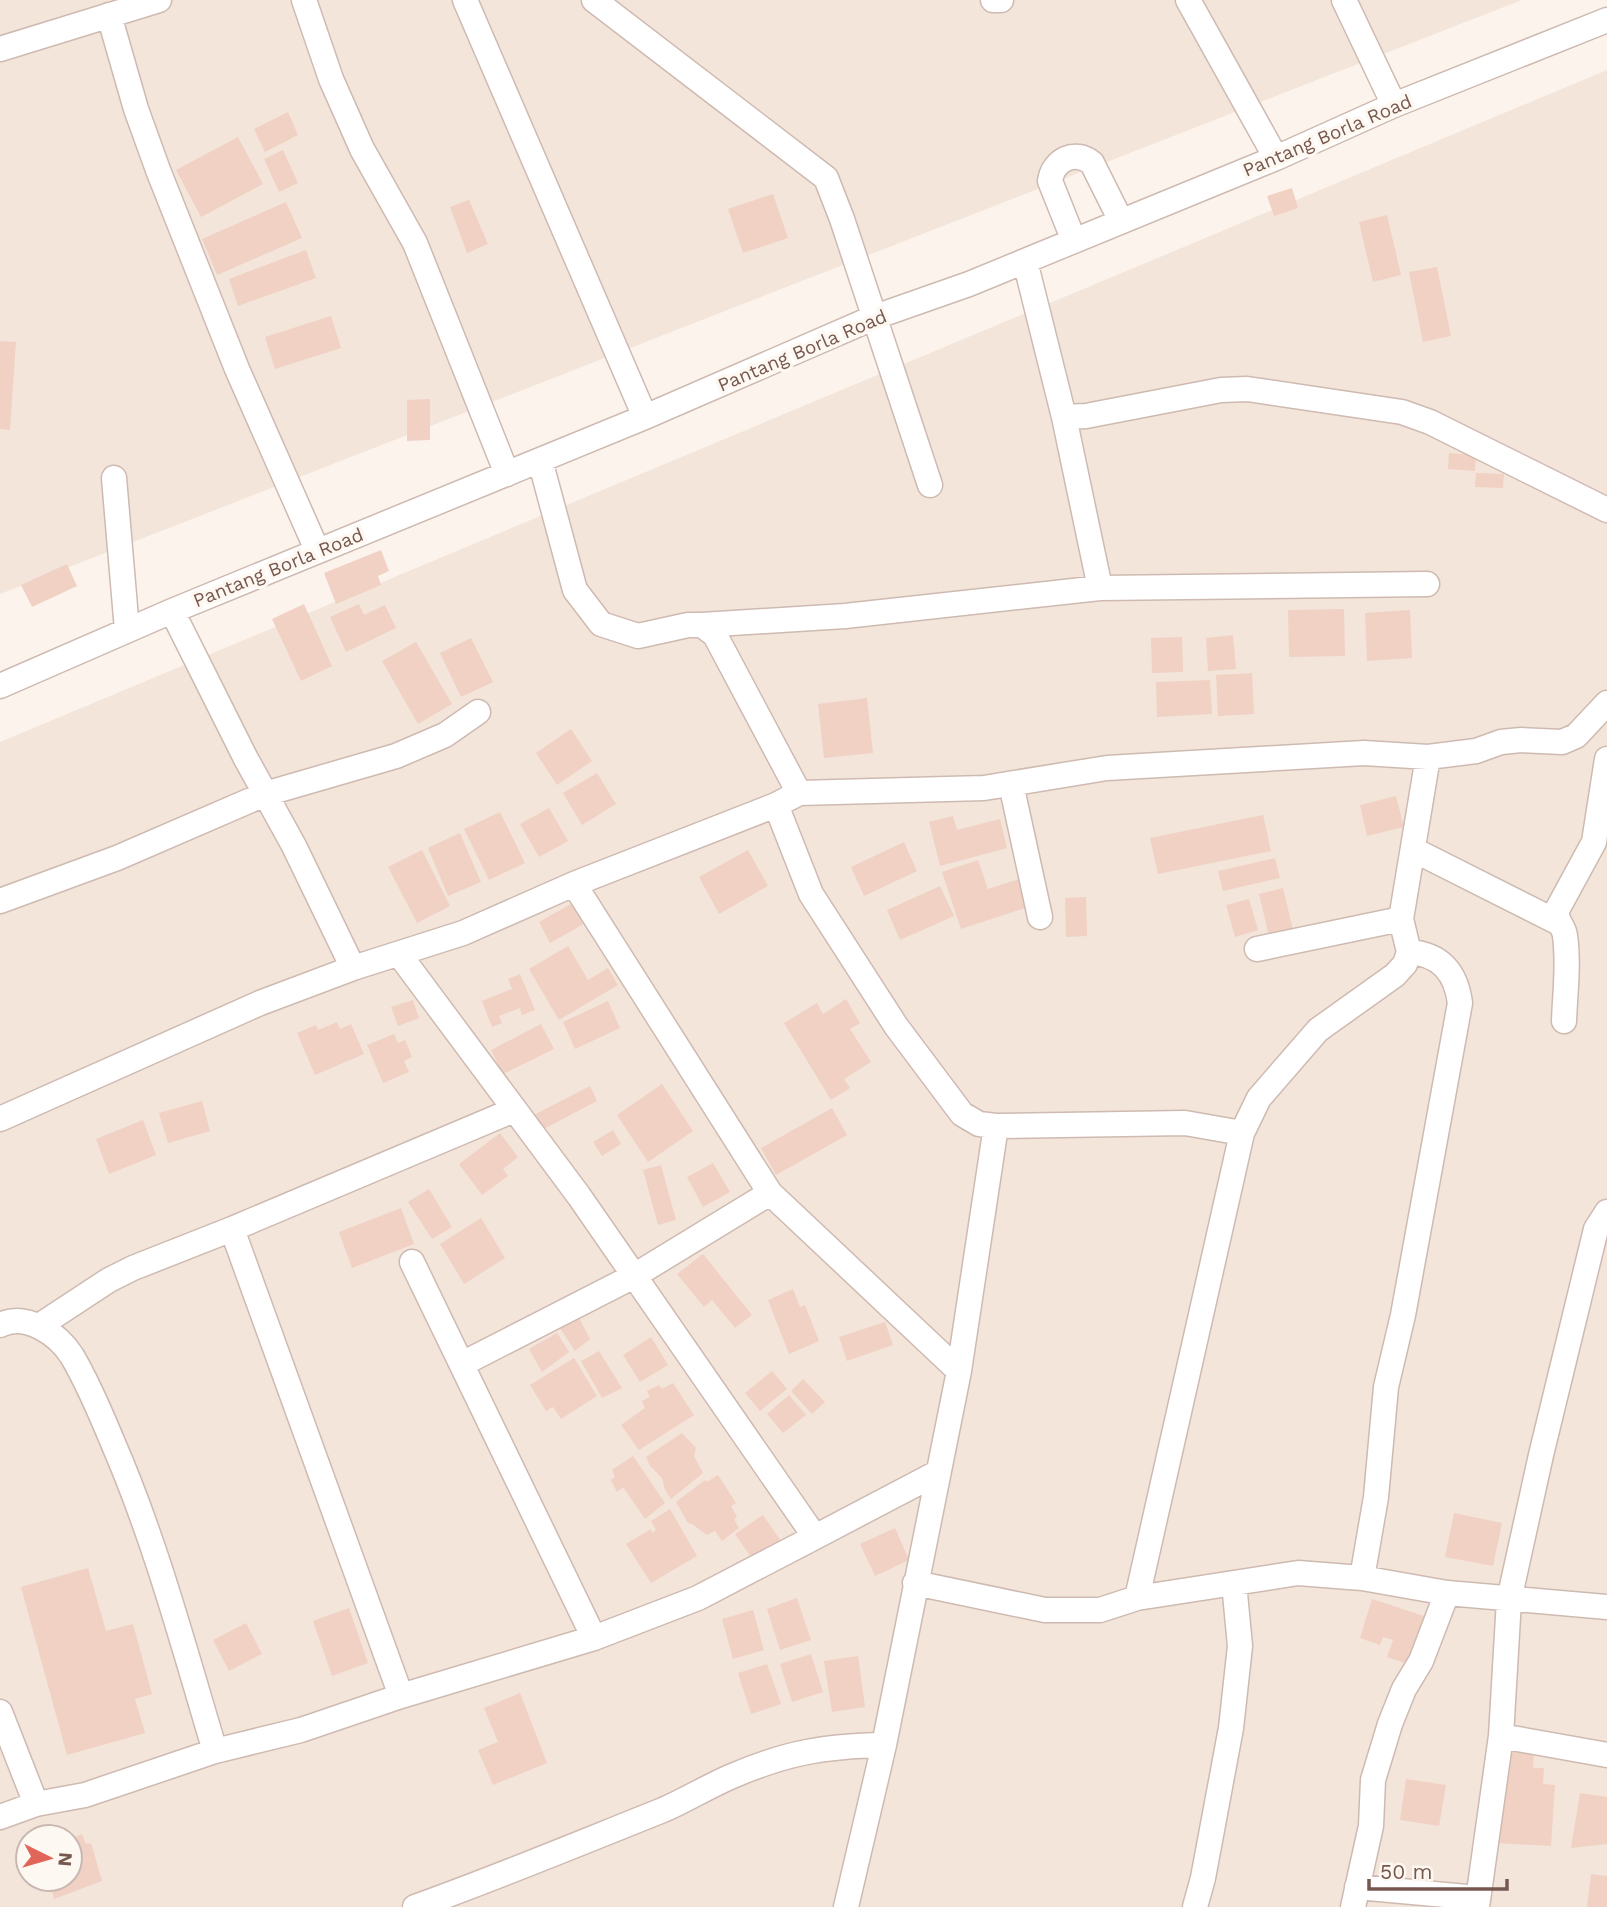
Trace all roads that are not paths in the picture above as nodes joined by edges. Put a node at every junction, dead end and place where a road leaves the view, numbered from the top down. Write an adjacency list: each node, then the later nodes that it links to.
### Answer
1 (159, 0): 9 (street)
2 (304, 0): 21 (street)
3 (465, 0): 18 (street)
4 (594, 0): 17 (street)
5 (993, 0): 6 (street)
6 (1001, 0)
7 (1188, 0): 13 (street)
8 (1344, 0): 12 (street)
9 (108, 15): 11 (street); 25 (street)
10 (1607, 20): 12 (street, Pantang Borla Road)
11 (0, 49)
12 (1394, 105): 13 (street, Pantang Borla Road)
13 (1276, 158): 14 (street, Pantang Borla Road)
14 (1121, 222): 15 (street, Pantang Borla Road); 15 (street)
15 (1074, 241): 16 (street, Pantang Borla Road)
16 (1025, 261): 17 (street, Pantang Borla Road); 19 (street)
17 (875, 317): 18 (street, Pantang Borla Road); 23 (street)
18 (645, 417): 20 (street, Pantang Borla Road)
19 (1064, 417): 24 (street); 27 (street)
20 (540, 460): 21 (street, Pantang Borla Road); 29 (street)
21 (507, 474): 25 (street, Pantang Borla Road)
22 (114, 478): 30 (street)
23 (930, 485)
24 (1607, 510)
25 (317, 550): 28 (street, Pantang Borla Road)
26 (1427, 584): 27 (street)
27 (1100, 588): 29 (street)
28 (172, 611): 30 (street, Pantang Borla Road); 38 (street)
29 (702, 625): 37 (street)
30 (127, 630): 31 (street, Pantang Borla Road)
31 (0, 686)
32 (1607, 704): 34 (street)
33 (478, 712): 38 (street)
34 (1428, 757): 36 (street); 40 (street)
35 (1607, 759): 45 (street)
36 (1011, 783): 37 (street); 43 (street)
37 (799, 793): 39 (street)
38 (265, 794): 42 (street); 49 (street)
39 (776, 805): 41 (street); 53 (street)
40 (1414, 850): 44 (street); 45 (street)
41 (574, 884): 48 (street); 55 (street)
42 (0, 901)
43 (1040, 916)
44 (1401, 919): 46 (street); 47 (street)
45 (1557, 922): 50 (street)
46 (1257, 949)
47 (1409, 952): 54 (street); 66 (street)
48 (399, 954): 49 (street); 51 (street)
49 (354, 968): 52 (street)
50 (1564, 1021)
51 (514, 1110): 57 (street); 59 (street)
52 (0, 1119)
53 (996, 1126): 54 (street); 63 (street)
54 (1242, 1133): 70 (street)
55 (770, 1193): 59 (street); 63 (street)
56 (1607, 1212): 71 (street)
57 (232, 1229): 61 (street); 74 (street)
58 (412, 1262): 62 (street)
59 (634, 1276): 62 (street); 65 (street)
60 (0, 1325): 61 (street)
61 (39, 1326): 78 (street)
62 (462, 1364): 73 (street)
63 (959, 1371): 64 (street)
64 (937, 1473): 65 (street); 67 (street)
65 (815, 1537): 73 (street)
66 (1362, 1578): 68 (street); 69 (street)
67 (915, 1583): 70 (street); 77 (street)
68 (1234, 1583): 70 (street); 86 (street)
69 (1447, 1593): 71 (street); 82 (street)
70 (1137, 1598)
71 (1509, 1600): 72 (street); 76 (street)
72 (1607, 1607)
73 (594, 1638): 74 (street)
74 (401, 1696): 78 (street)
75 (0, 1712): 80 (street)
76 (1501, 1736): 79 (street); 83 (street)
77 (884, 1745): 84 (street); 85 (street)
78 (215, 1751): 80 (street)
79 (1607, 1755)
80 (36, 1804): 81 (street)
81 (0, 1817)
82 (1355, 1897): 83 (street)
83 (1478, 1903)
84 (415, 1907)
85 (846, 1907)
86 (1195, 1907)

